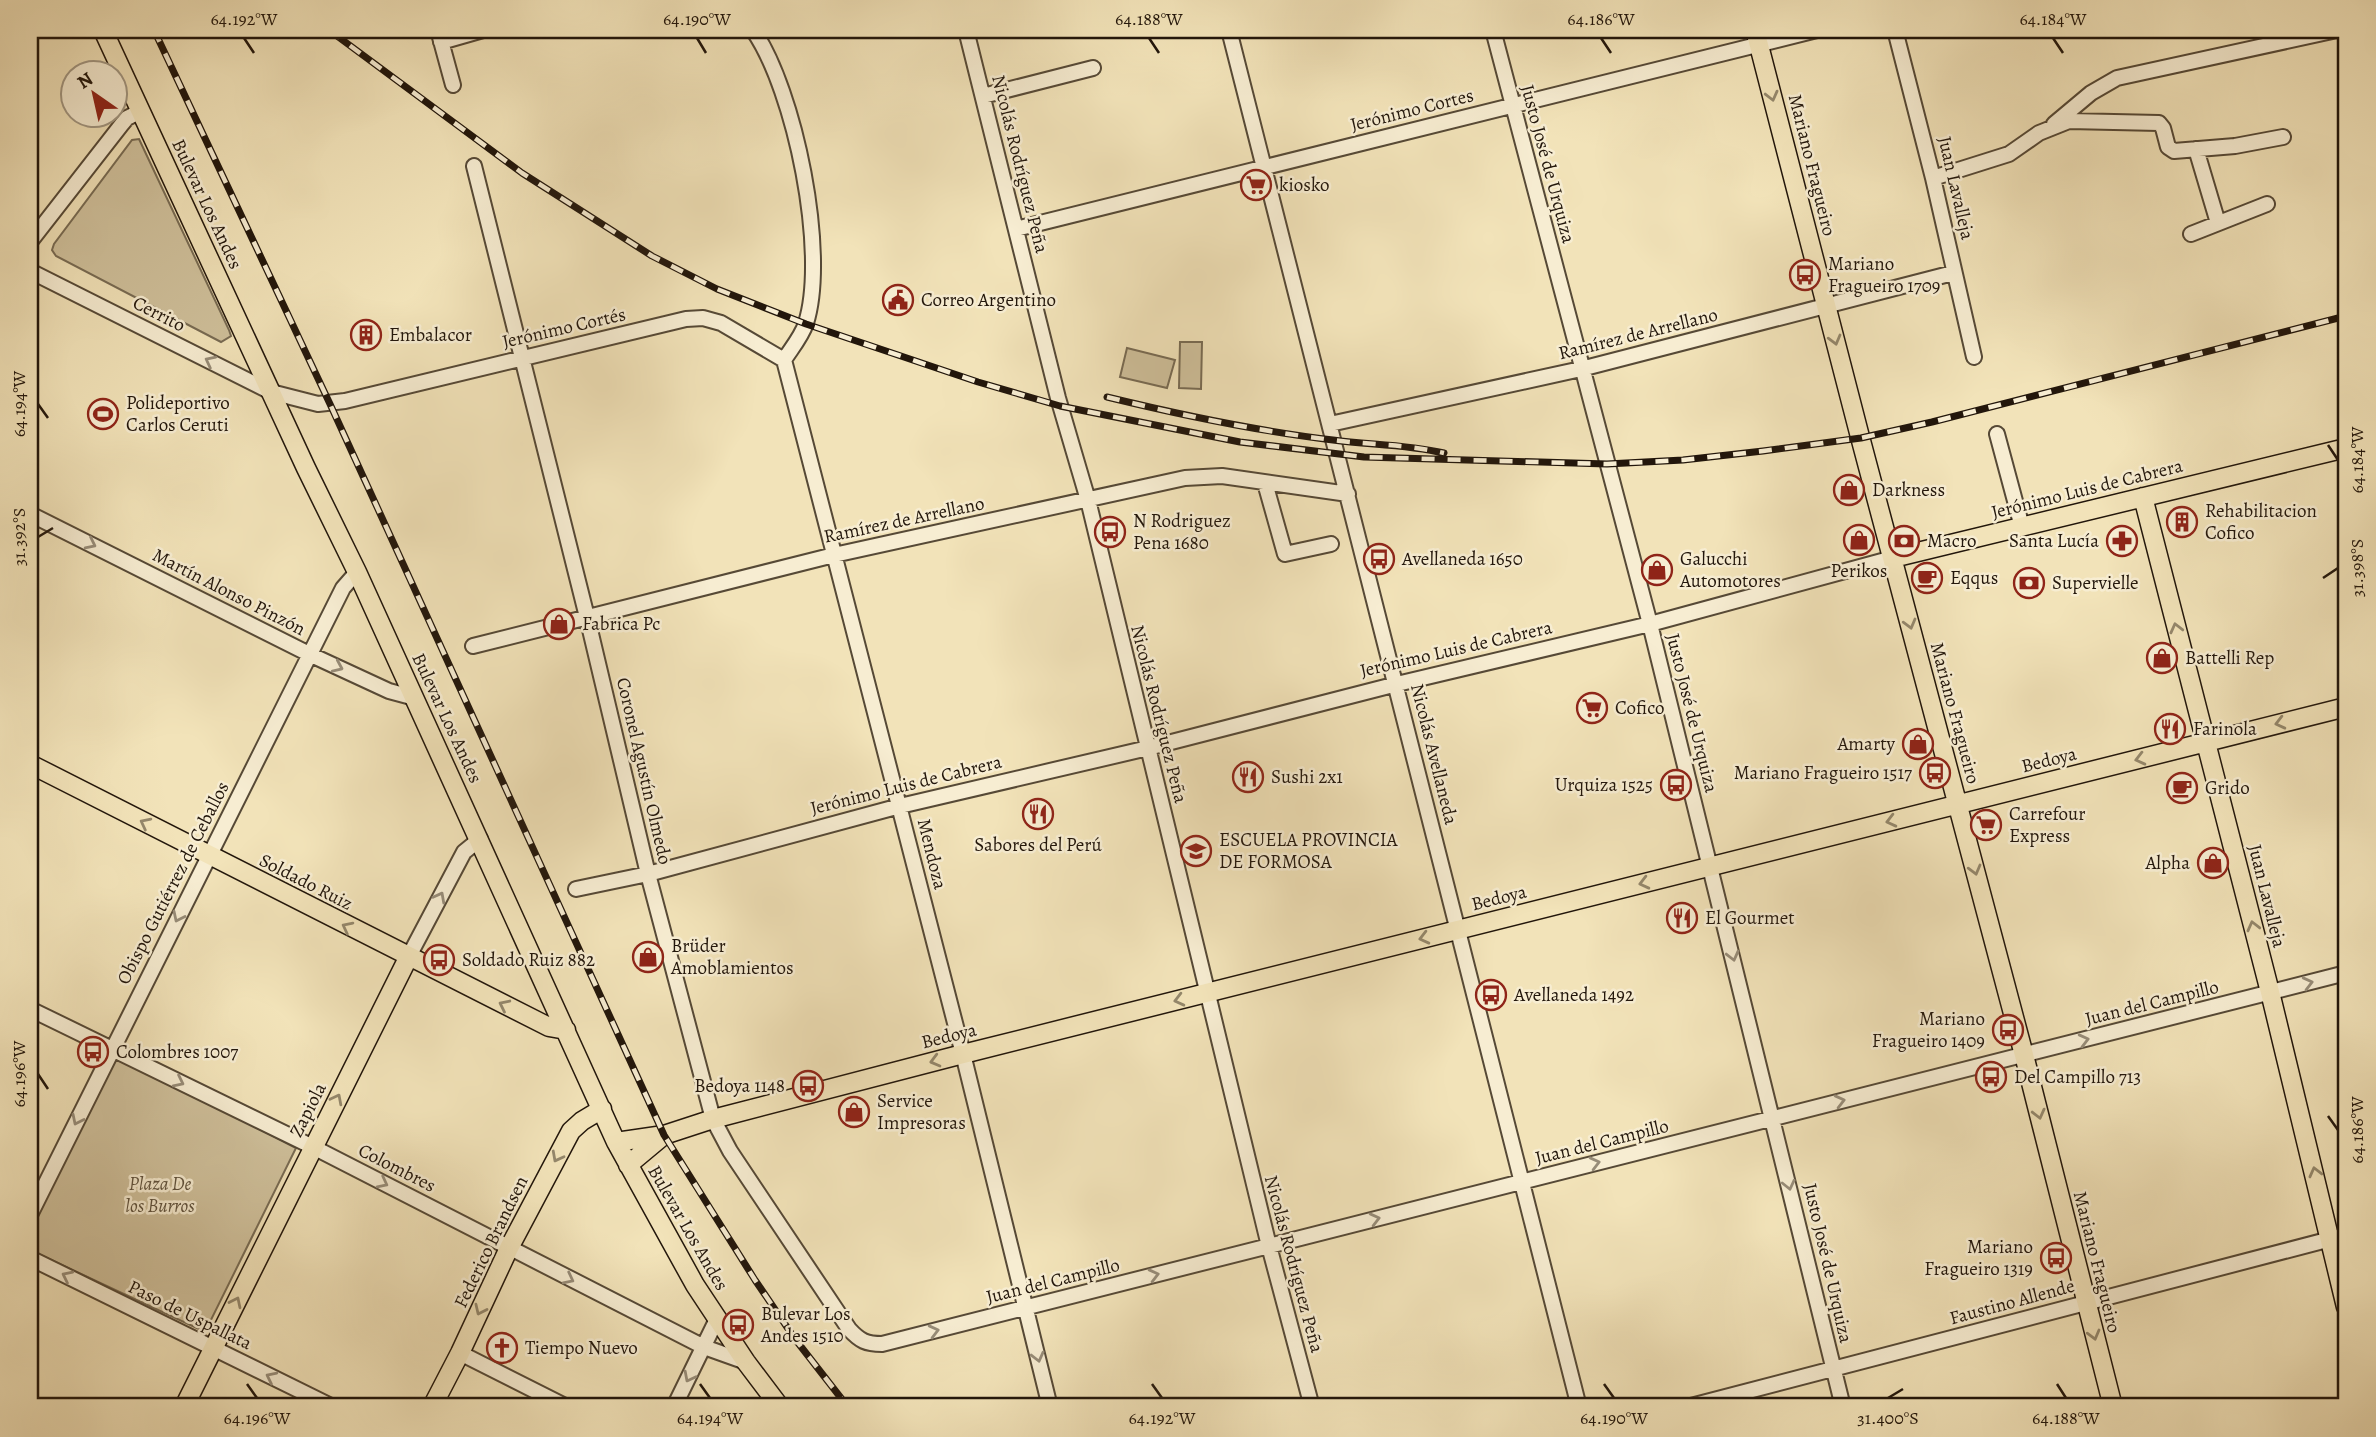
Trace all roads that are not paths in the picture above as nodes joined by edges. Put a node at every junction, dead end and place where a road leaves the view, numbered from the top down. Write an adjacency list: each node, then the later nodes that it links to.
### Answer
1 (103, 30): 16 (main road, Bulevar Los Andes)
2 (483, 30): 10 (street)
3 (753, 30): 33 (street)
4 (966, 30): 14 (street, Nicolás Rodríguez Peña)
5 (1229, 30): 21 (street, Nicolás Avellaneda)
6 (1493, 30): 15 (street, Justo José de Urquiza)
7 (1817, 30): 11 (street, Jerónimo Cortes)
8 (1895, 30): 22 (street, Juan Lavalleja)
9 (2337, 30): 17 (street)
10 (439, 36): 13 (street)
11 (1757, 37): 15 (street, Jerónimo Cortes); 30 (main road, Mariano Fragueiro, one-way to 30)
12 (1093, 68): 14 (street)
13 (453, 85)
14 (983, 96): 25 (street, Nicolás Rodríguez Peña)
15 (1512, 105): 21 (street, Jerónimo Cortes); 34 (street, Justo José de Urquiza)
16 (141, 111): 27 (street); 35 (main road, Bulevar Los Andes)
17 (2050, 127): 19 (street); 22 (street)
18 (2283, 137): 19 (street)
19 (2196, 149): 24 (street)
20 (474, 166): 31 (street, Coronel Agustín Olmedo)
21 (1264, 167): 25 (street, Jerónimo Cortes); 36 (street, Nicolás Avellaneda)
22 (1933, 178): 29 (street, Juan Lavalleja)
23 (2267, 205): 24 (street)
24 (2218, 223): 26 (street)
25 (1016, 229): 42 (street, Nicolás Rodríguez Peña)
26 (2191, 234)
27 (30, 242)
28 (30, 271): 35 (street, Cerrito, one-way to 28)
29 (1953, 273): 30 (street, Ramírez de Arrellano); 32 (street, Juan Lavalleja)
30 (1826, 305): 34 (street, Ramírez de Arrellano); 47 (main road, Mariano Fragueiro, one-way to 47)
31 (521, 357): 33 (street, Jerónimo Cortés); 35 (street, Jerónimo Cortés); 49 (street, Coronel Agustín Olmedo)
32 (1974, 357)
33 (784, 360): 46 (street, Mendoza)
34 (1581, 369): 36 (street, Ramírez de Arrellano); 50 (street, Justo José de Urquiza)
35 (271, 392): 48 (main road, Bulevar Los Andes)
36 (1330, 424): 40 (street, Nicolás Avellaneda)
37 (1997, 434): 44 (street)
38 (2346, 448): 41 (main road, Jerónimo Luis de Cabrera)
39 (1265, 483): 40 (street, Ramírez de Arrellano); 42 (street, Ramírez de Arrellano); 45 (street)
40 (1348, 494): 53 (street, Nicolás Avellaneda)
41 (2143, 497): 44 (main road, Jerónimo Luis de Cabrera); 56 (main road, Juan Lavalleja, one-way to 41)
42 (1088, 500): 46 (street, Ramírez de Arrellano); 57 (street, Nicolás Rodríguez Peña)
43 (30, 514): 52 (street, Martín Alonso Pinzón, one-way to 52)
44 (2022, 527): 47 (main road, Jerónimo Luis de Cabrera)
45 (1331, 544)
46 (834, 555): 49 (street, Ramírez de Arrellano); 60 (street, Mendoza)
47 (1893, 558): 50 (street, Jerónimo Luis de Cabrera); 59 (main road, Mariano Fragueiro, one-way to 59)
48 (357, 572): 52 (street, Obispo Gutiérrez de Ceballos); 54 (main road, Bulevar Los Andes)
49 (587, 617): 51 (street, Ramírez de Arrellano); 64 (street, Coronel Agustín Olmedo)
50 (1650, 624): 53 (street, Jerónimo Luis de Cabrera); 63 (street, Justo José de Urquiza)
51 (473, 646)
52 (309, 654): 54 (street, Martín Alonso Pinzón, one-way to 54); 62 (street, Obispo Gutiérrez de Ceballos)
53 (1396, 684): 57 (street, Jerónimo Luis de Cabrera); 66 (street, Nicolás Avellaneda)
54 (415, 698): 61 (main road, Bulevar Los Andes)
55 (2346, 707): 56 (main road, Bedoya, one-way to 56)
56 (2206, 742): 59 (main road, Bedoya, one-way to 59); 69 (main road, Juan Lavalleja, one-way to 56)
57 (1148, 748): 60 (street, Jerónimo Luis de Cabrera); 70 (street, Nicolás Rodríguez Peña)
58 (30, 764): 62 (main road, Soldado Ruiz, one-way to 58)
59 (1957, 804): 63 (main road, Bedoya, one-way to 63); 75 (main road, Mariano Fragueiro, one-way to 75)
60 (900, 806): 64 (street, Jerónimo Luis de Cabrera); 74 (street, Mendoza)
61 (480, 839): 67 (street, Zapiola, one-way to 61); 72 (main road, Bulevar Los Andes)
62 (208, 856): 67 (main road, Soldado Ruiz, one-way to 62); 73 (street, Obispo Gutiérrez de Ceballos, one-way to 73)
63 (1710, 866): 66 (main road, Bedoya, one-way to 66); 77 (street, Justo José de Urquiza, one-way to 77)
64 (648, 874): 65 (street, Jerónimo Luis de Cabrera); 78 (street, Coronel Agustín Olmedo)
65 (576, 889)
66 (1459, 929): 70 (main road, Bedoya, one-way to 70); 83 (street, Nicolás Avellaneda)
67 (408, 958): 72 (main road, Soldado Ruiz, one-way to 67); 81 (main road, Zapiola, one-way to 67)
68 (2346, 973): 69 (street, Juan del Campillo, one-way to 68)
69 (2270, 992): 75 (street, Juan del Campillo, one-way to 69); 85 (main road, Juan Lavalleja, one-way to 69)
70 (1207, 993): 74 (main road, Bedoya, one-way to 74); 86 (street, Nicolás Rodríguez Peña)
71 (30, 1009): 73 (street, Colombres)
72 (566, 1030): 76 (main road, Bulevar Los Andes)
73 (112, 1050): 81 (street, Colombres, one-way to 81); 84 (street, Obispo Gutiérrez de Ceballos, one-way to 84)
74 (963, 1054): 78 (main road, Bedoya, one-way to 78); 90 (street, Mendoza)
75 (2024, 1055): 77 (street, Juan del Campillo, one-way to 75); 89 (main road, Mariano Fragueiro, one-way to 89)
76 (602, 1109): 80 (main road, Bulevar Los Andes); 87 (main road, Federico Brandsen, one-way to 87)
77 (1773, 1118): 83 (street, Juan del Campillo, one-way to 77); 98 (street, Justo José de Urquiza, one-way to 98)
78 (713, 1119): 79 (main road, Bedoya); 93 (street, Coronel Agustín Olmedo)
79 (664, 1135): 80 (main road, Bedoya); 82 (main road, Bedoya)
80 (616, 1142): 82 (main road, Bulevar Los Andes)
81 (313, 1147): 87 (street, Colombres, one-way to 87); 94 (main road, Zapiola, one-way to 81)
82 (628, 1165): 92 (main road, Bulevar Los Andes)
83 (1524, 1181): 86 (street, Juan del Campillo, one-way to 83); 107 (street, Nicolás Avellaneda)
84 (30, 1215)
85 (2339, 1237): 89 (street, Faustino Allende); 91 (main road, Juan Lavalleja)
86 (1269, 1246): 90 (street, Juan del Campillo, one-way to 86); 106 (street, Nicolás Rodríguez Peña)
87 (509, 1248): 95 (street, Colombres, one-way to 95); 96 (main road, Federico Brandsen, one-way to 96)
88 (30, 1258): 94 (street, Paso de Uspallata, one-way to 88)
89 (2085, 1302): 98 (street, Faustino Allende); 110 (main road, Mariano Fragueiro, one-way to 110)
90 (1025, 1307): 93 (street, Juan del Campillo, one-way to 90); 105 (street, Mendoza, one-way to 105)
91 (2346, 1307)
92 (717, 1319): 95 (street); 97 (main road, Bulevar Los Andes)
93 (867, 1344)
94 (214, 1348): 99 (main road, Zapiola); 100 (street, Paso de Uspallata, one-way to 94)
95 (704, 1348): 97 (street, Colombres); 103 (street, one-way to 103)
96 (460, 1353): 101 (main road, Federico Brandsen); 102 (street)
97 (746, 1362): 104 (main road, Bulevar Los Andes)
98 (1833, 1368): 108 (street, Faustino Allende); 109 (street, Justo José de Urquiza)
99 (184, 1407)
100 (332, 1407)
101 (432, 1407)
102 (567, 1407)
103 (674, 1407)
104 (780, 1407)
105 (1050, 1407)
106 (1312, 1407)
107 (1579, 1407)
108 (1687, 1407)
109 (1843, 1407)
110 (2113, 1407)

